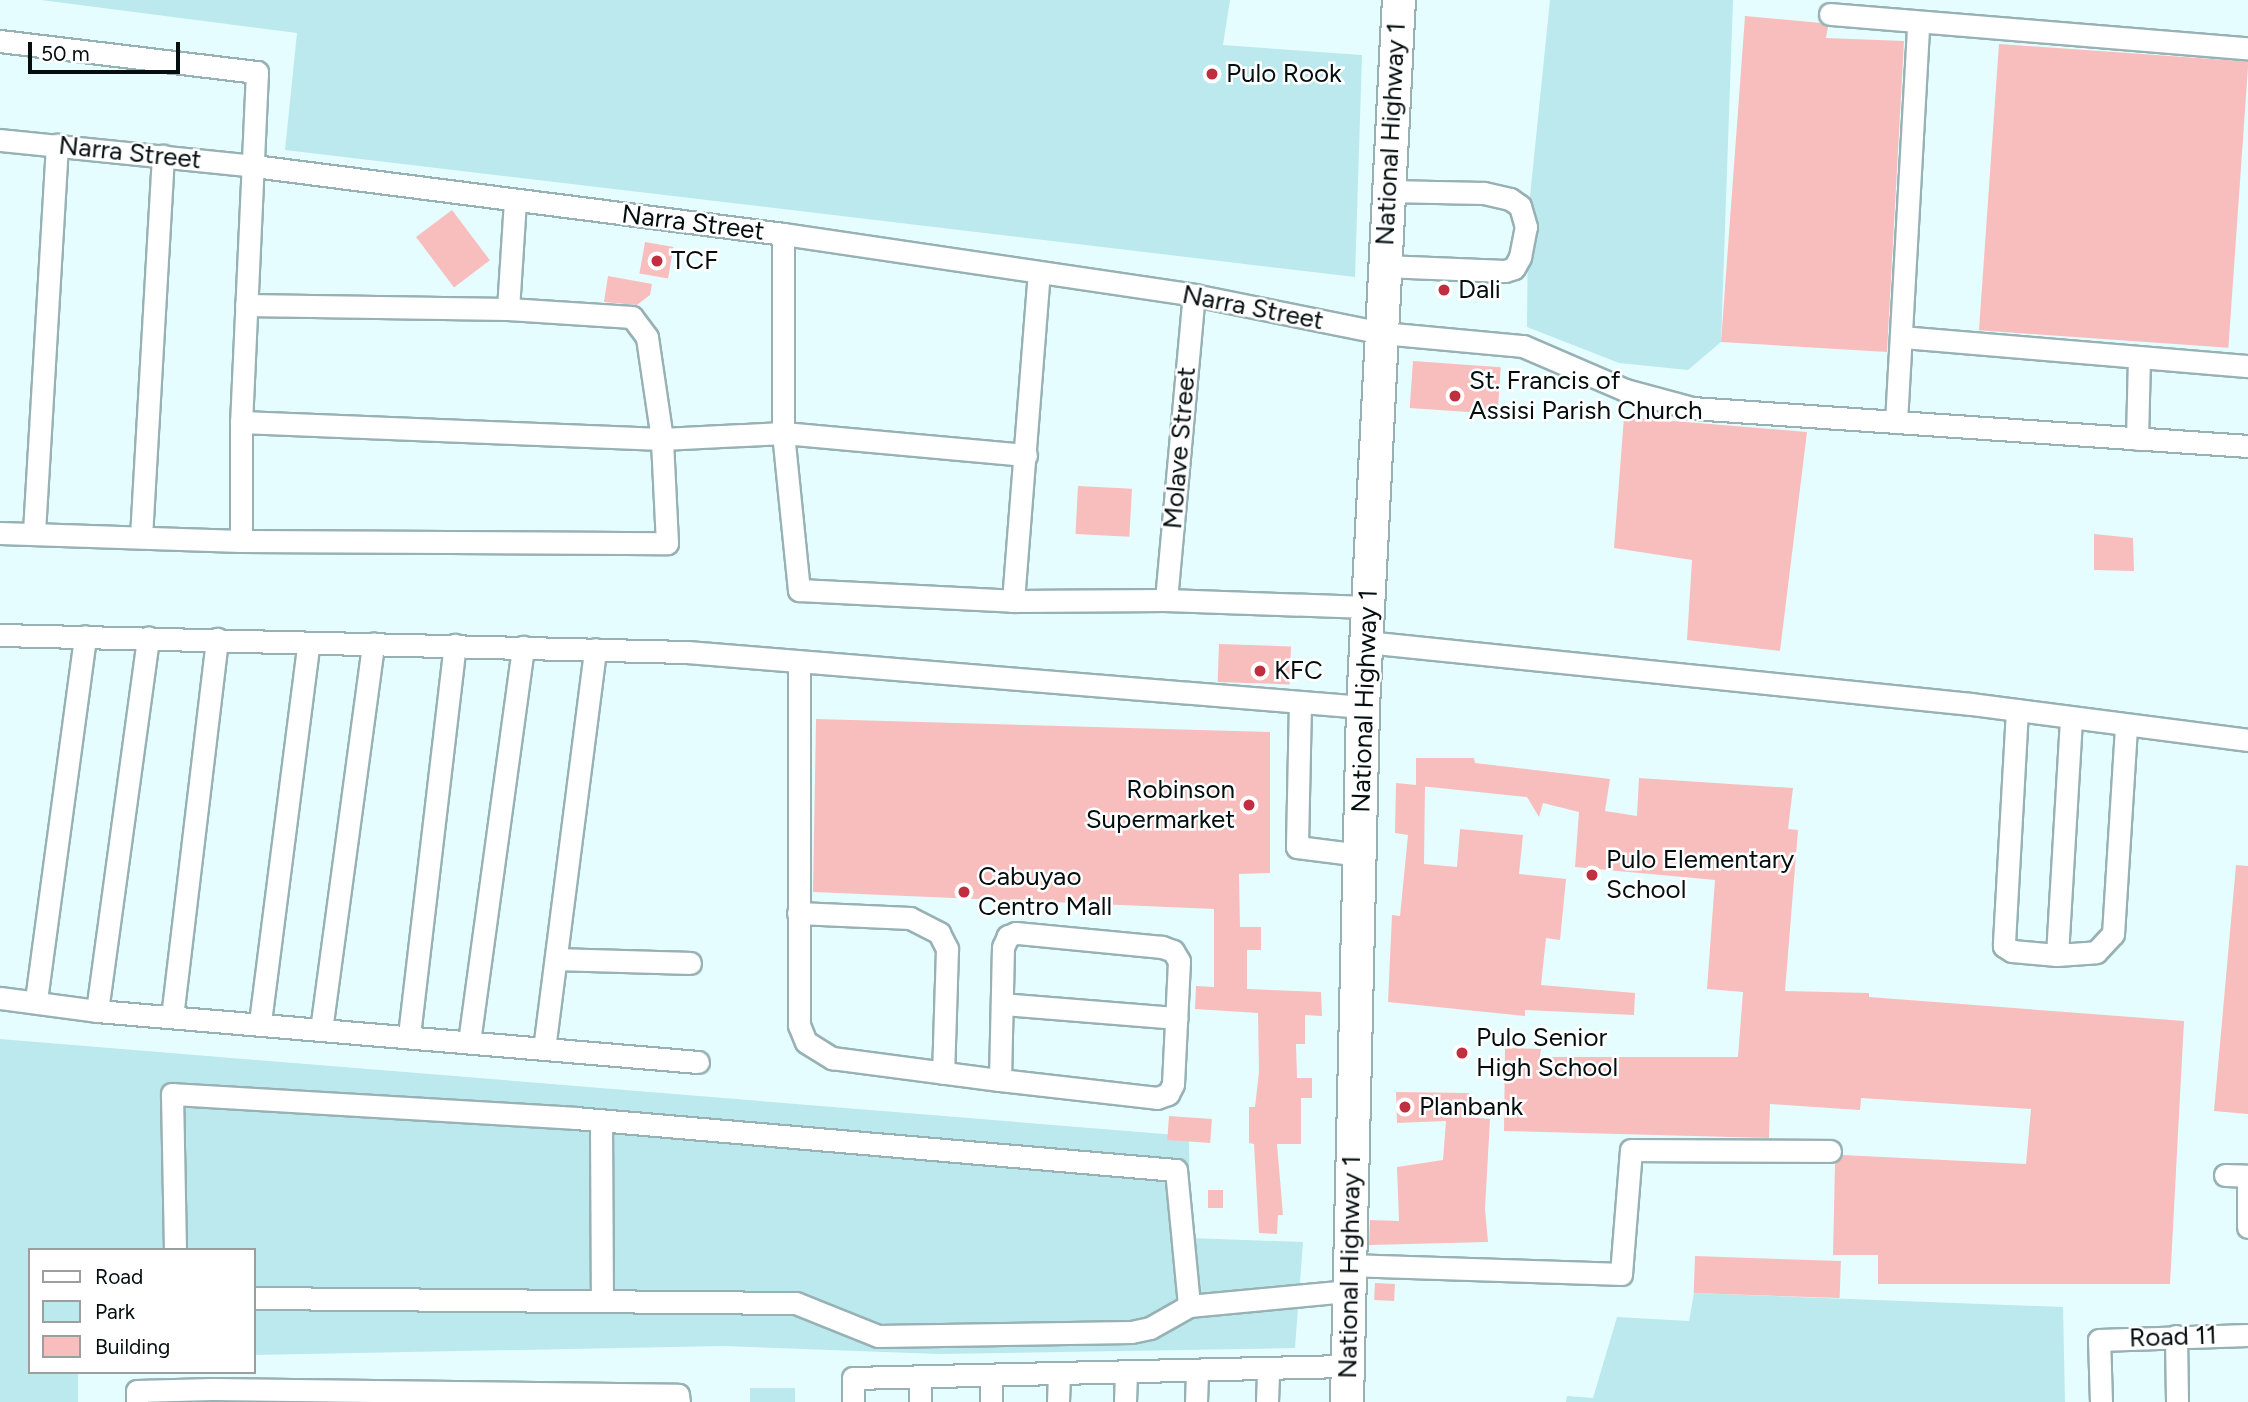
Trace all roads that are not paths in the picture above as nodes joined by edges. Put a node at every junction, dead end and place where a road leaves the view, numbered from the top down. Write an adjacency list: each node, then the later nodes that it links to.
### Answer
1 (1399, 0): 10 (highway, National Highway 1)
2 (1830, 14): 3 (street)
3 (1918, 24): 5 (street); 19 (street)
4 (0, 41): 9 (street)
5 (2248, 48)
6 (0, 141): 7 (street, Narra Street)
7 (57, 145): 8 (street, Narra Street); 29 (street)
8 (163, 156): 9 (street, Narra Street); 31 (street)
9 (254, 166): 11 (street, Narra Street); 16 (street)
10 (1388, 191): 13 (highway, National Highway 1); 13 (street)
11 (515, 200): 12 (street, Narra Street); 17 (street)
12 (783, 234): 14 (street, Narra Street); 24 (street)
13 (1384, 266): 18 (highway, National Highway 1)
14 (1039, 272): 15 (street, Narra Street); 28 (street)
15 (1194, 295): 18 (street, Narra Street); 33 (street, Molave Street)
16 (246, 305): 17 (street); 22 (street)
17 (508, 309): 25 (street)
18 (1381, 332): 23 (street, Narra Street); 35 (highway, National Highway 1)
19 (1902, 337): 20 (street); 23 (street)
20 (2139, 358): 21 (street); 26 (street)
21 (2248, 366)
22 (241, 422): 25 (street); 32 (street)
23 (1896, 422): 26 (street, Narra Street)
24 (783, 433): 25 (street); 28 (street); 34 (street)
25 (662, 439): 32 (street)
26 (2137, 439): 27 (street, Narra Street)
27 (2248, 446)
28 (1026, 455): 34 (street)
29 (34, 532): 30 (street); 31 (street)
30 (0, 533)
31 (141, 537): 32 (street)
32 (242, 541)
33 (1166, 600): 34 (street); 35 (street)
34 (1013, 601)
35 (1367, 607): 40 (highway, National Highway 1)
36 (0, 635): 37 (street)
37 (85, 636): 38 (street); 59 (street)
38 (148, 637): 39 (street); 61 (street)
39 (217, 639): 42 (street); 62 (street)
40 (1366, 642): 48 (highway, National Highway 1); 49 (street)
41 (373, 643): 42 (street); 43 (street); 65 (street)
42 (308, 645): 64 (street)
43 (455, 645): 44 (street); 66 (street)
44 (523, 647): 45 (street); 67 (street)
45 (595, 649): 46 (street); 56 (street)
46 (799, 663): 47 (street); 54 (street)
47 (1300, 702): 48 (street); 53 (street)
48 (1363, 707): 53 (highway, National Highway 1)
49 (2017, 710): 50 (street); 55 (street)
50 (2071, 718): 51 (street); 55 (street)
51 (2126, 727): 52 (street); 55 (street)
52 (2248, 740)
53 (1360, 855): 78 (highway, National Highway 1)
54 (798, 913): 70 (street); 70 (street)
55 (2057, 955)
56 (556, 959): 57 (street); 68 (street)
57 (690, 963)
58 (0, 998): 59 (street)
59 (36, 1000): 61 (street)
60 (1002, 1004): 63 (street); 63 (street); 71 (street)
61 (97, 1011): 62 (street)
62 (172, 1017): 64 (street)
63 (1176, 1018): 71 (street)
64 (260, 1022): 65 (street)
65 (321, 1030): 66 (street)
66 (409, 1035): 67 (street)
67 (469, 1042): 68 (street)
68 (544, 1049): 69 (street)
69 (698, 1062)
70 (943, 1073): 71 (street)
71 (1000, 1080)
72 (601, 1122): 77 (street); 80 (street); 81 (street)
73 (1830, 1151): 78 (street)
74 (2225, 1175): 75 (street)
75 (2248, 1176): 76 (street)
76 (2248, 1227)
77 (175, 1248)
78 (1350, 1278): 81 (street); 84 (highway, National Highway 1)
79 (256, 1298): 80 (street)
80 (602, 1301): 81 (street)
81 (1189, 1306)
82 (2248, 1335): 83 (street, Road 11)
83 (2176, 1336): 106 (street, Road 11); 107 (street)
84 (1348, 1366): 86 (street); 105 (highway, National Highway 1)
85 (1197, 1370): 86 (street); 87 (street); 103 (street)
86 (1268, 1370): 104 (street)
87 (1126, 1371): 88 (street); 102 (street)
88 (1059, 1373): 89 (street); 101 (street)
89 (991, 1375): 90 (street); 100 (street)
90 (920, 1376): 98 (street); 99 (street)
91 (212, 1396): 92 (street); 96 (street)
92 (293, 1397): 93 (street)
93 (364, 1397): 94 (street)
94 (445, 1398): 95 (street)
95 (521, 1398): 97 (street)
96 (137, 1402)
97 (678, 1402)
98 (853, 1402)
99 (920, 1402)
100 (991, 1402)
101 (1058, 1402)
102 (1125, 1402)
103 (1196, 1402)
104 (1267, 1402)
105 (1347, 1402)
106 (2101, 1402)
107 (2177, 1402)

